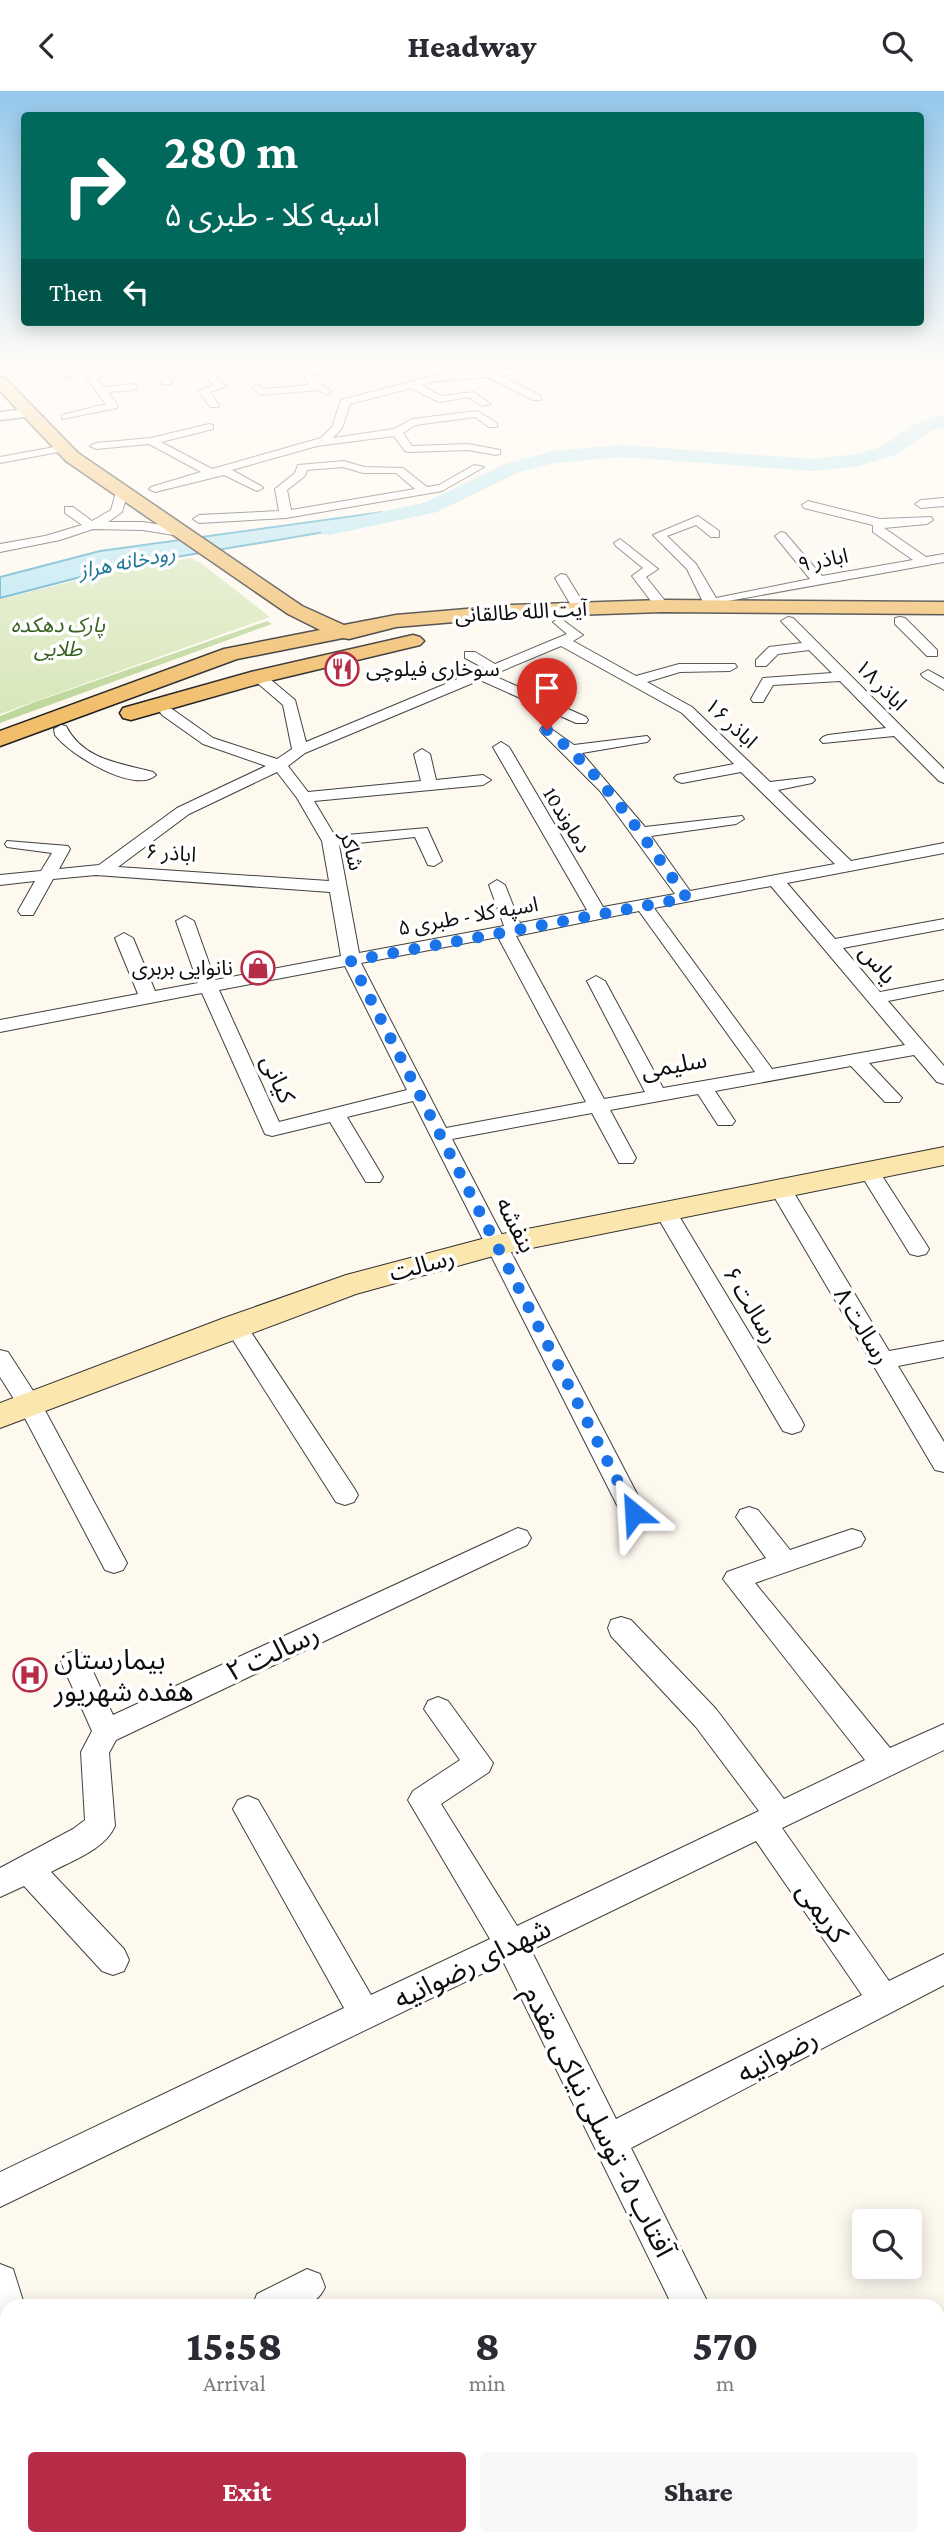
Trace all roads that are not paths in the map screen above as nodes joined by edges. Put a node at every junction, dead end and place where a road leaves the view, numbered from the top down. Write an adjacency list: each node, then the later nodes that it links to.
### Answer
1 (107, 481): 10 (main road)
2 (198, 481): 9 (street)
3 (243, 481): 7 (street)
4 (293, 481): 15 (street)
5 (412, 481): 8 (street)
6 (455, 481): 8 (street)
7 (257, 488)
8 (425, 491): 15 (street)
9 (164, 495): 10 (main road); 21 (main road)
10 (129, 497): 19 (street); 21 (main road)
11 (944, 502): 12 (street)
12 (921, 504)
13 (808, 505): 16 (street)
14 (69, 510): 19 (street)
15 (286, 514): 21 (street)
16 (844, 514): 18 (street); 20 (street)
17 (928, 520): 18 (street)
18 (880, 523): 27 (street)
19 (91, 526): 21 (street); 25 (street)
20 (839, 527)
21 (205, 529): 30 (main road)
22 (715, 534): 32 (street)
23 (781, 535): 29 (street)
24 (620, 544): 31 (street)
25 (2, 552)
26 (944, 558): 27 (street, اباذر ۹)
27 (923, 561): 29 (street, اباذر ۹)
28 (561, 578): 34 (street)
29 (818, 580): 32 (street, اباذر ۹)
30 (314, 604): 42 (main road); 46 (main road)
31 (662, 606): 32 (main road, آیت الله طالقانی); 34 (main road, آیت الله طالقانی)
32 (712, 606): 33 (main road, آیت الله طالقانی)
33 (944, 608)
34 (580, 609): 36 (main road, آیت الله طالقانی)
35 (352, 610): 36 (main road)
36 (512, 611): 40 (main road, آیت الله طالقانی)
37 (788, 621): 38 (main road, آیت الله طالقانی); 43 (main road, آیت الله طالقانی); 44 (street, اباذر ۱۸)
38 (900, 621): 39 (main road, آیت الله طالقانی); 47 (street)
39 (944, 621)
40 (415, 626): 41 (main road); 42 (main road)
41 (488, 627): 43 (main road, آیت الله طالقانی); 54 (main road, آیت الله طالقانی)
42 (339, 631): 45 (main road)
43 (561, 632): 51 (street); 56 (street, اباذر ۱۶)
44 (812, 646): 49 (street); 55 (street, اباذر ۱۸)
45 (290, 650): 46 (main road); 61 (main road)
46 (232, 653): 64 (main road)
47 (932, 653)
48 (470, 655): 51 (street)
49 (761, 663)
50 (730, 667): 56 (street)
51 (495, 669): 53 (street)
52 (928, 674): 57 (street)
53 (480, 675): 60 (street); 69 (street)
54 (259, 677): 61 (main road, آیت الله طالقانی); 69 (street)
55 (843, 677): 58 (street); 63 (street, اباذر ۱۸)
56 (634, 681): 73 (street, اباذر ۱۶)
57 (944, 686)
58 (758, 699)
59 (167, 712): 72 (street)
60 (582, 720)
61 (61, 729): 68 (main road); 74 (street)
62 (547, 730): 70 (street)
63 (897, 731): 66 (street); 76 (street, اباذر ۱۸)
64 (0, 739)
65 (642, 739): 70 (street)
66 (828, 740)
67 (501, 747): 100 (street, دماوند10)
68 (0, 749)
69 (300, 750): 72 (street)
70 (573, 750): 83 (street)
71 (422, 754): 79 (street)
72 (279, 765): 81 (street, شاکر); 91 (street)
73 (747, 766): 75 (street); 80 (street, اباذر ۱۶)
74 (148, 775)
75 (682, 778)
76 (944, 778)
77 (483, 780): 79 (street)
78 (807, 780): 80 (street)
79 (430, 785): 81 (street)
80 (768, 787): 89 (street, اباذر ۱۶)
81 (304, 797): 84 (street, شاکر)
82 (736, 820): 83 (street)
83 (640, 833): 97 (street)
84 (330, 841): 88 (street); 96 (street, شاکر)
85 (13, 844): 92 (street)
86 (944, 848): 87 (street, اسپه کلا - طبری ۵)
87 (924, 852): 89 (street, اسپه کلا - طبری ۵); 90 (street)
88 (435, 861)
89 (848, 867): 94 (street, اسپه کلا - طبری ۵)
90 (944, 868)
91 (103, 870): 92 (street, اباذر ۶); 96 (street, اباذر ۶)
92 (47, 875): 93 (street, اباذر ۶); 99 (street)
93 (0, 880)
94 (776, 881): 97 (street, اسپه کلا - طبری ۵); 105 (street, یاس)
95 (497, 885): 103 (street)
96 (338, 887): 106 (street, شاکر)
97 (687, 898): 98 (street, اسپه کلا - طبری ۵)
98 (644, 906): 100 (street, اسپه کلا - طبری ۵); 115 (street)
99 (27, 911)
100 (599, 915): 103 (street, اسپه کلا - طبری ۵)
101 (186, 921): 109 (street)
102 (944, 924): 105 (street)
103 (510, 932): 106 (street, اسپه کلا - طبری ۵); 121 (street)
104 (124, 938): 111 (street)
105 (830, 945): 110 (street, یاس)
106 (351, 961): 109 (street, اسپه کلا - طبری ۵); 118 (street, بنفشه)
107 (596, 981): 119 (street)
108 (944, 985): 110 (street)
109 (208, 987): 111 (street, اسپه کلا - طبری ۵); 122 (street, کیانی)
110 (875, 997): 113 (street, یاس)
111 (149, 998): 112 (street, اسپه کلا - طبری ۵)
112 (0, 1026)
113 (930, 1054): 114 (street, سلیمی); 116 (street, یاس)
114 (855, 1059): 115 (street, سلیمی); 120 (street)
115 (766, 1075): 117 (street, سلیمی)
116 (944, 1078)
117 (703, 1087): 119 (street, سلیمی); 123 (street)
118 (419, 1093): 122 (street, کیانی); 124 (street, بنفشه)
119 (657, 1095): 121 (street, سلیمی)
120 (892, 1098)
121 (597, 1106): 124 (street, سلیمی); 126 (street)
122 (336, 1115): 128 (street)
123 (726, 1121)
124 (440, 1135): 131 (street, بنفشه)
125 (944, 1156): 127 (main road, رسالت)
126 (626, 1158)
127 (868, 1170): 129 (main road, رسالت); 132 (street)
128 (373, 1177)
129 (780, 1188): 130 (main road, رسالت); 136 (street, رسالت ۸)
130 (665, 1211): 131 (main road, رسالت); 139 (street, رسالت ۶)
131 (497, 1245): 133 (main road, رسالت); 142 (street, بنفشه)
132 (918, 1248)
133 (235, 1325): 137 (main road, رسالت); 141 (street)
134 (944, 1349): 136 (street)
135 (0, 1358): 137 (street)
136 (883, 1361): 140 (street, رسالت ۸)
137 (29, 1403): 138 (main road, رسالت); 147 (street)
138 (0, 1416)
139 (792, 1425)
140 (944, 1463)
141 (345, 1496)
142 (634, 1513)
143 (749, 1517): 146 (street)
144 (518, 1538): 151 (street, رسالت ۲)
145 (852, 1539): 146 (street)
146 (784, 1562): 153 (street)
147 (114, 1563)
148 (621, 1628): 155 (street, کریمی)
149 (75, 1662): 151 (street)
150 (438, 1709): 158 (street, آفتاب ۵- توسلی نیاکی مقدم)
151 (106, 1731): 156 (street)
152 (944, 1736): 153 (street, شهدای رضوانیه)
153 (886, 1765): 155 (street, شهدای رضوانیه)
154 (248, 1809): 162 (street)
155 (770, 1820): 158 (street, شهدای رضوانیه); 161 (street, کریمی)
156 (29, 1868): 157 (street); 159 (street)
157 (0, 1883)
158 (511, 1944): 162 (street, شهدای رضوانیه); 163 (street, آفتاب ۵- توسلی نیاکی مقدم)
159 (113, 1960)
160 (944, 1969): 161 (street, رضوانیه)
161 (884, 2000): 163 (street, رضوانیه)
162 (365, 2015): 164 (street, شهدای رضوانیه)
163 (609, 2141): 169 (street, آفتاب ۵- توسلی نیاکی مقدم)
164 (0, 2190)
165 (0, 2282): 167 (street)
166 (307, 2287): 168 (street)
167 (5, 2299)
168 (285, 2299)
169 (688, 2299)

